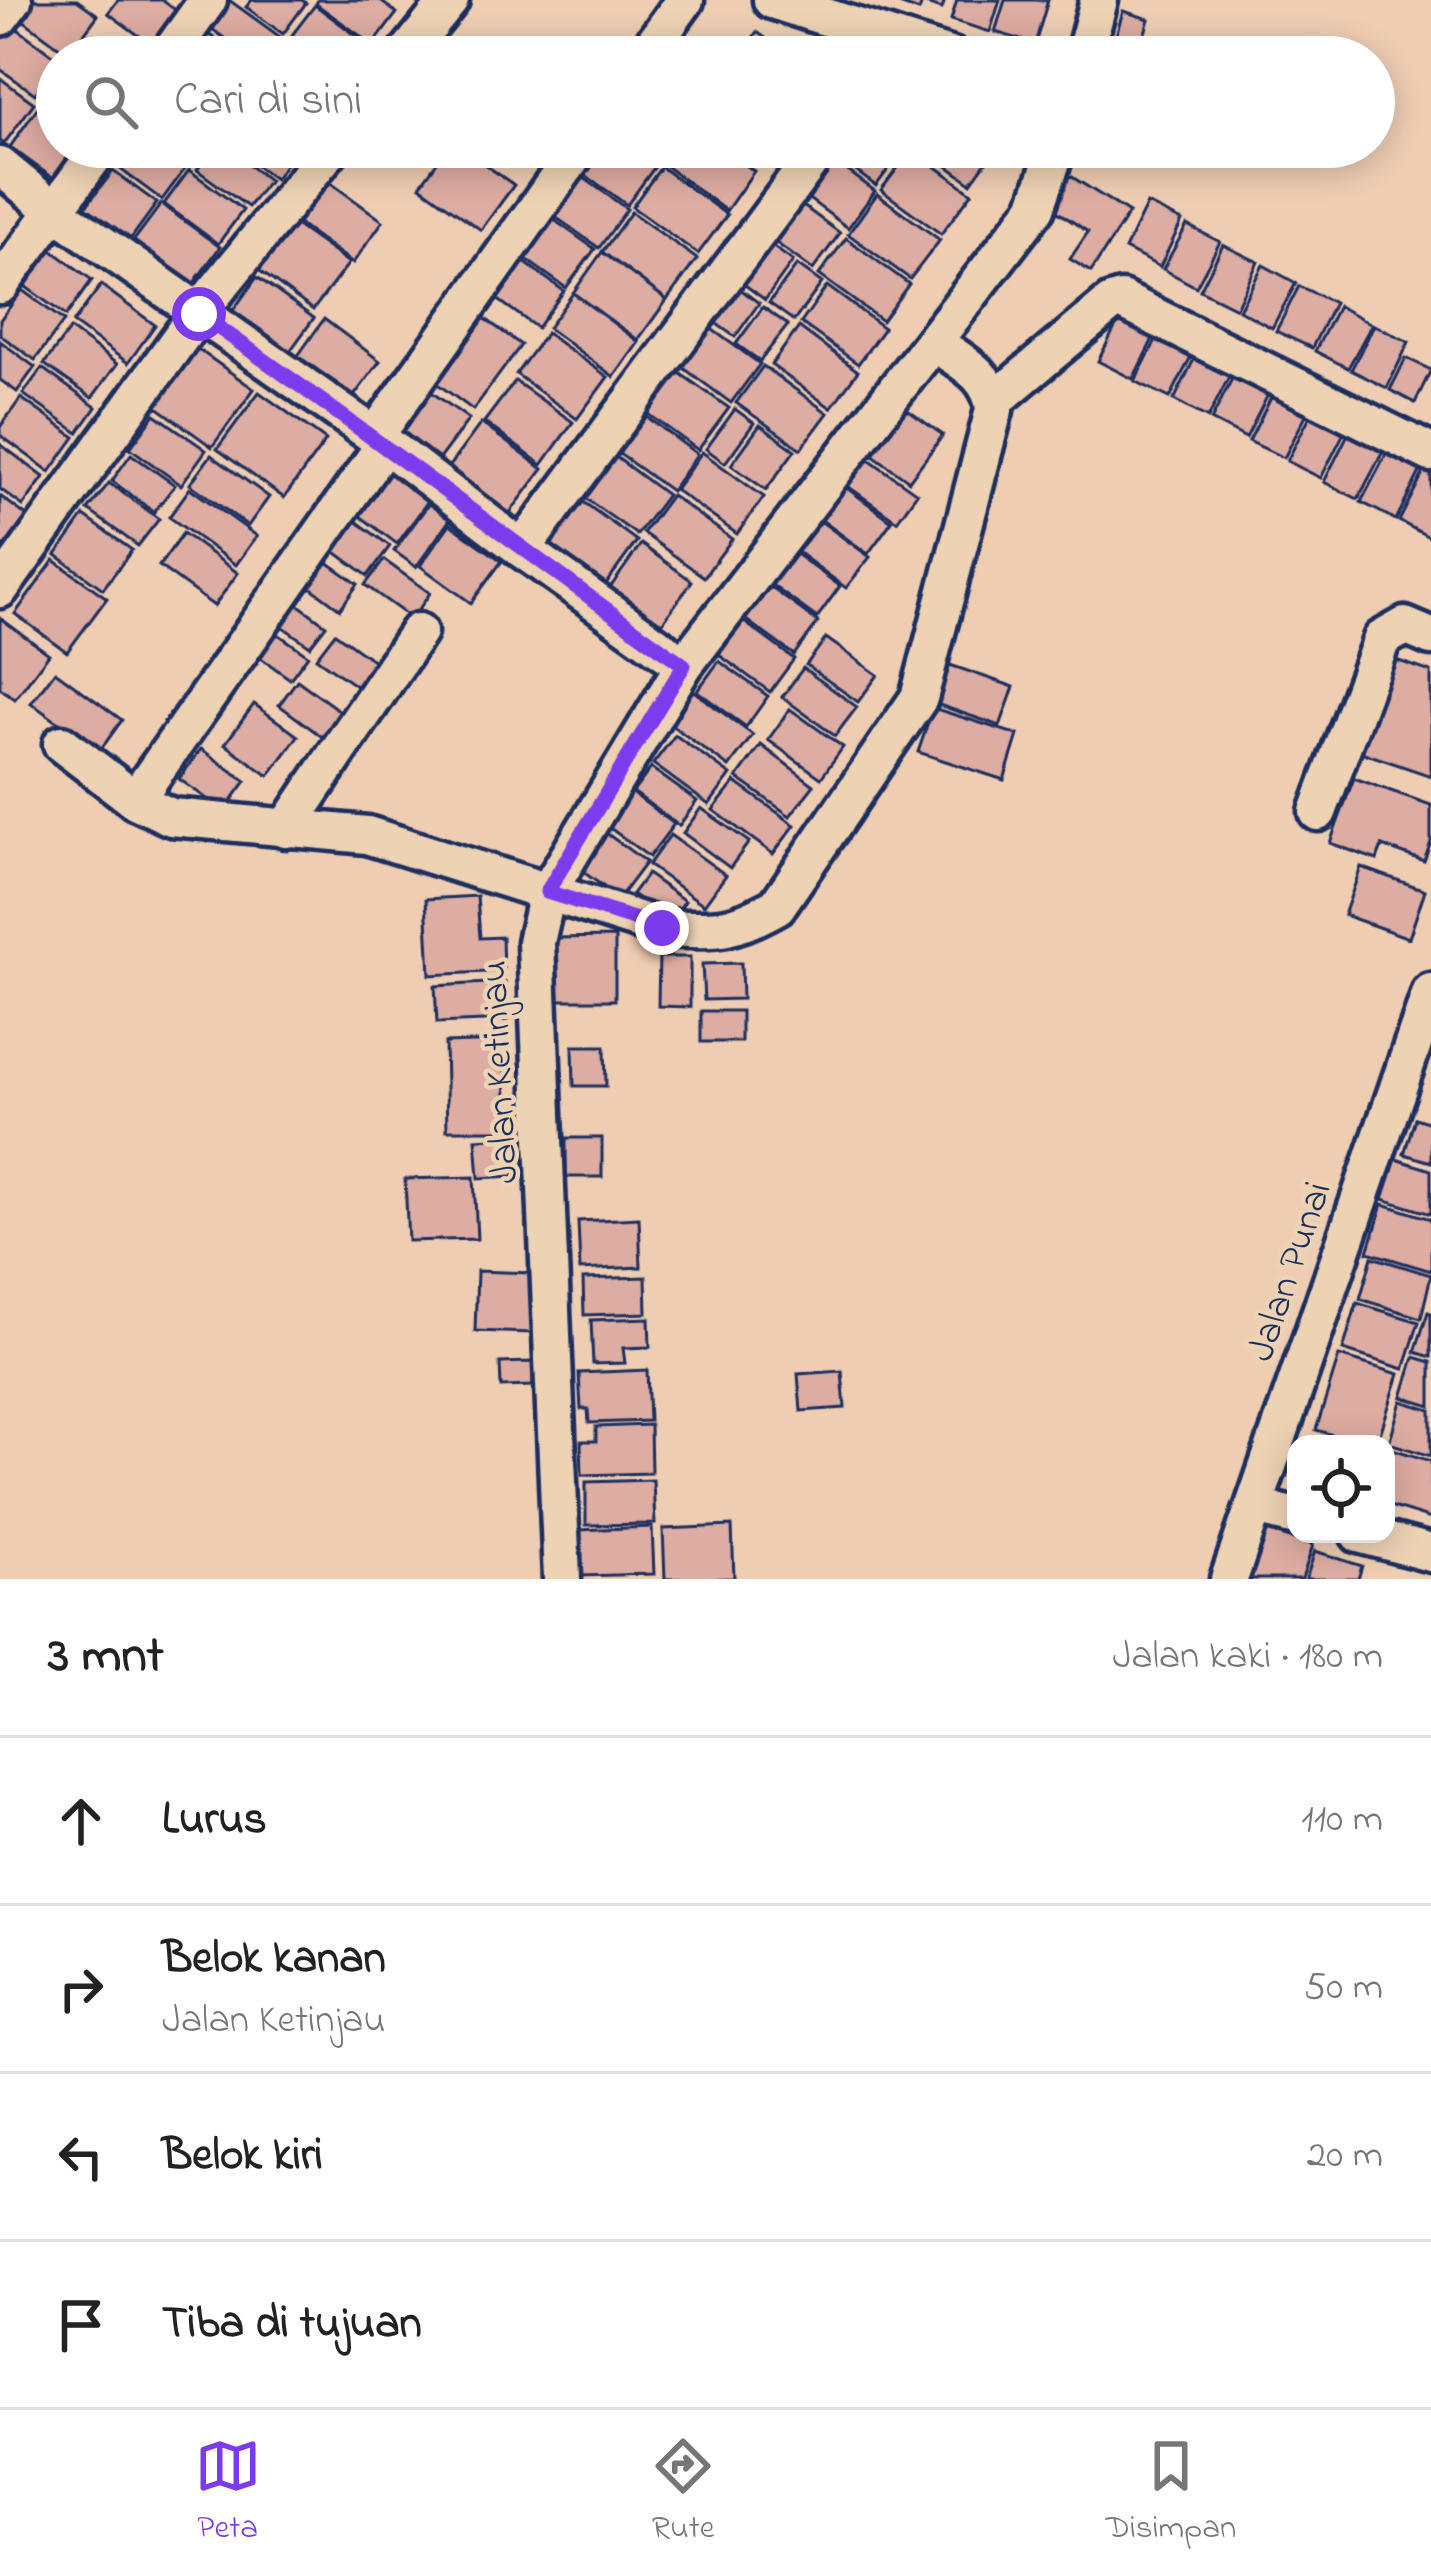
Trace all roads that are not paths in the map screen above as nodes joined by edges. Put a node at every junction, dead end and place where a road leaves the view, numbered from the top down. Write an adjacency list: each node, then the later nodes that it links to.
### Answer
1 (13, 0): 7 (street)
2 (208, 0): 8 (street)
3 (450, 0): 9 (street)
4 (685, 0): 10 (street)
5 (772, 0): 11 (street)
6 (1099, 0): 12 (street)
7 (0, 17)
8 (181, 36)
9 (421, 36)
10 (659, 36)
11 (864, 36)
12 (1090, 36)
13 (0, 166): 19 (street)
14 (86, 168): 19 (street)
15 (315, 168): 21 (street)
16 (566, 168): 24 (street)
17 (805, 168): 26 (street)
18 (1050, 168): 22 (street, Jalan Ketinjau)
19 (55, 212): 20 (street); 21 (street)
20 (0, 285)
21 (199, 314): 24 (street); 27 (street)
22 (934, 343): 23 (street); 30 (street, Jalan Ketinjau)
23 (994, 401): 25 (street); 35 (street)
24 (380, 440): 26 (street); 32 (street)
25 (1431, 453)
26 (522, 549): 30 (street)
27 (0, 589)
28 (418, 632): 34 (street)
29 (1431, 637): 33 (street)
30 (684, 665): 35 (street, Jalan Ketinjau)
31 (62, 744): 32 (street)
32 (135, 800): 34 (street)
33 (1318, 812)
34 (286, 829): 35 (street)
35 (547, 892): 41 (street, Jalan Ketinjau)
36 (1431, 992): 37 (street, Jalan Punai)
37 (1255, 1507): 38 (street); 42 (street, Jalan Punai)
38 (1287, 1515)
39 (1393, 1543): 40 (street)
40 (1431, 1553)
41 (562, 1579)
42 (1229, 1579)

